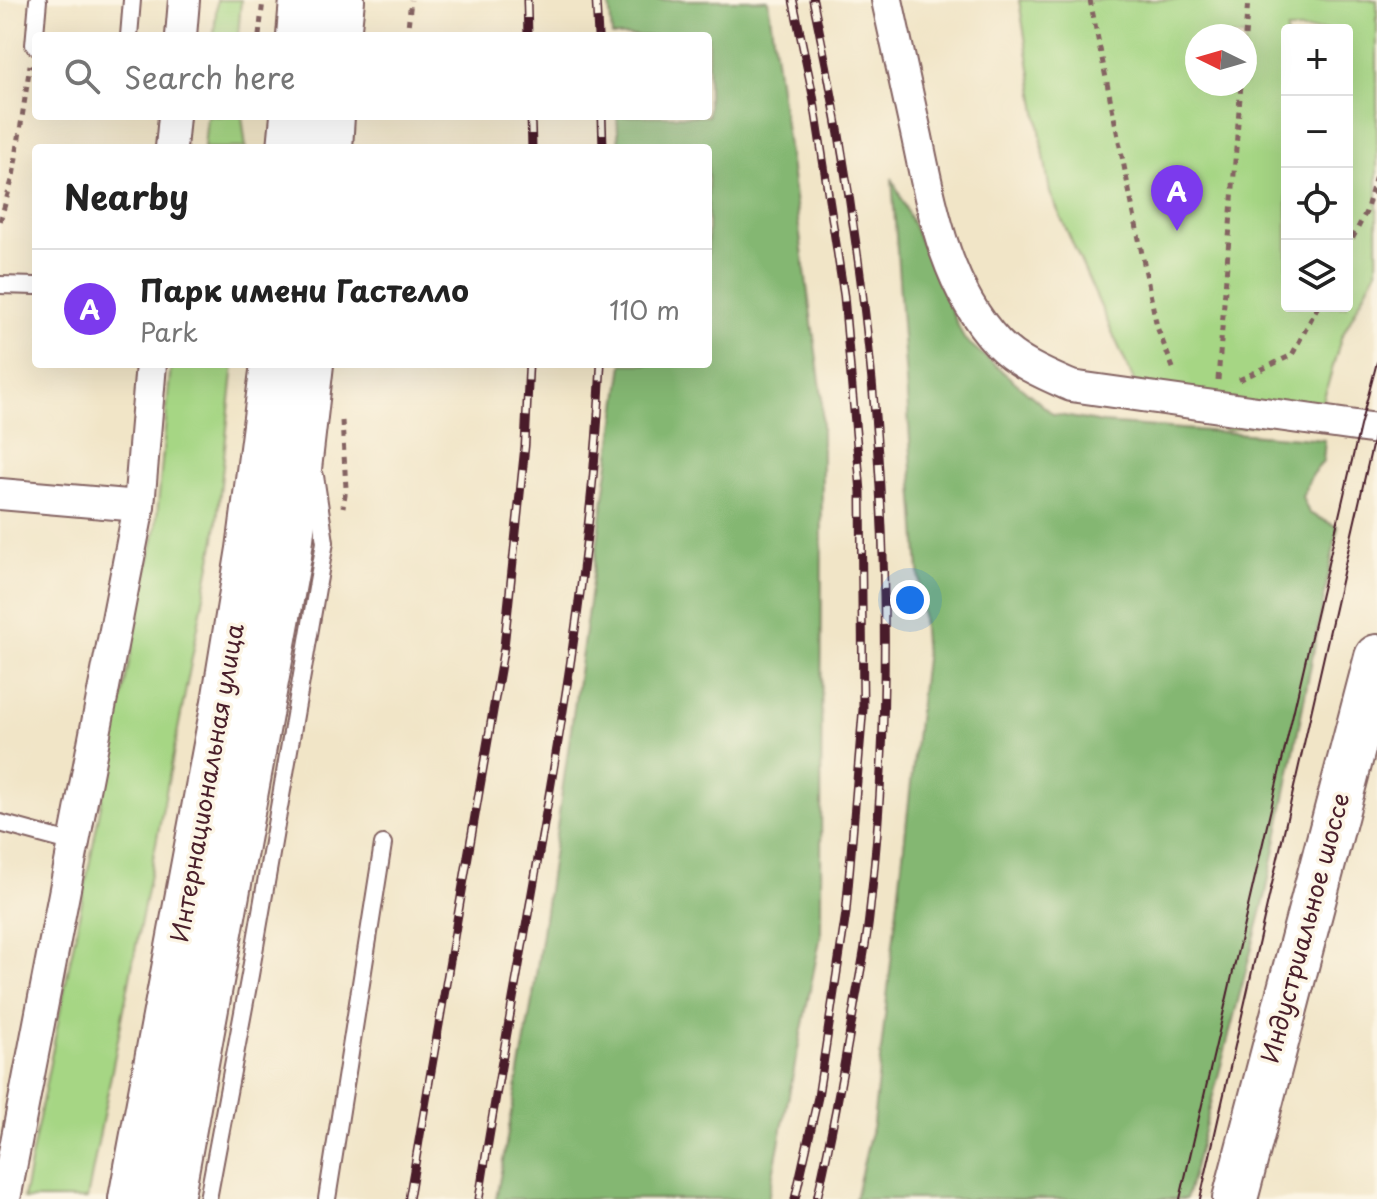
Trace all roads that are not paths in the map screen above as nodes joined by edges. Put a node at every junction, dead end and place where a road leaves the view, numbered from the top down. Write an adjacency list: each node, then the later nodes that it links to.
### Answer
1 (38, 0): 7 (lane)
2 (132, 0): 8 (lane)
3 (184, 0): 9 (street)
4 (302, 0): 10 (main road)
5 (342, 0): 11 (main road)
6 (887, 0): 24 (street)
7 (35, 32)
8 (129, 32)
9 (181, 32)
10 (299, 32)
11 (338, 32)
12 (174, 120): 15 (street)
13 (293, 120): 16 (main road)
14 (332, 120): 17 (main road)
15 (171, 144)
16 (290, 144)
17 (330, 144)
18 (0, 285): 19 (lane)
19 (32, 286)
20 (151, 368): 26 (street)
21 (273, 368): 27 (main road, Интернациональная улица)
22 (311, 368): 23 (main road, Интернациональная улица)
23 (306, 409): 27 (main road, Интернациональная улица); 35 (lane)
24 (1377, 429)
25 (0, 494): 26 (street)
26 (139, 506): 30 (street)
27 (269, 553): 33 (main road, Интернациональная улица); 34 (main road, Интернациональная улица)
28 (1377, 657): 37 (main road, Индустриальное шоссе)
29 (0, 823): 30 (lane)
30 (74, 843): 32 (street)
31 (383, 844): 36 (lane)
32 (5, 1199)
33 (131, 1199)
34 (171, 1199)
35 (208, 1199)
36 (327, 1199)
37 (1235, 1199)

